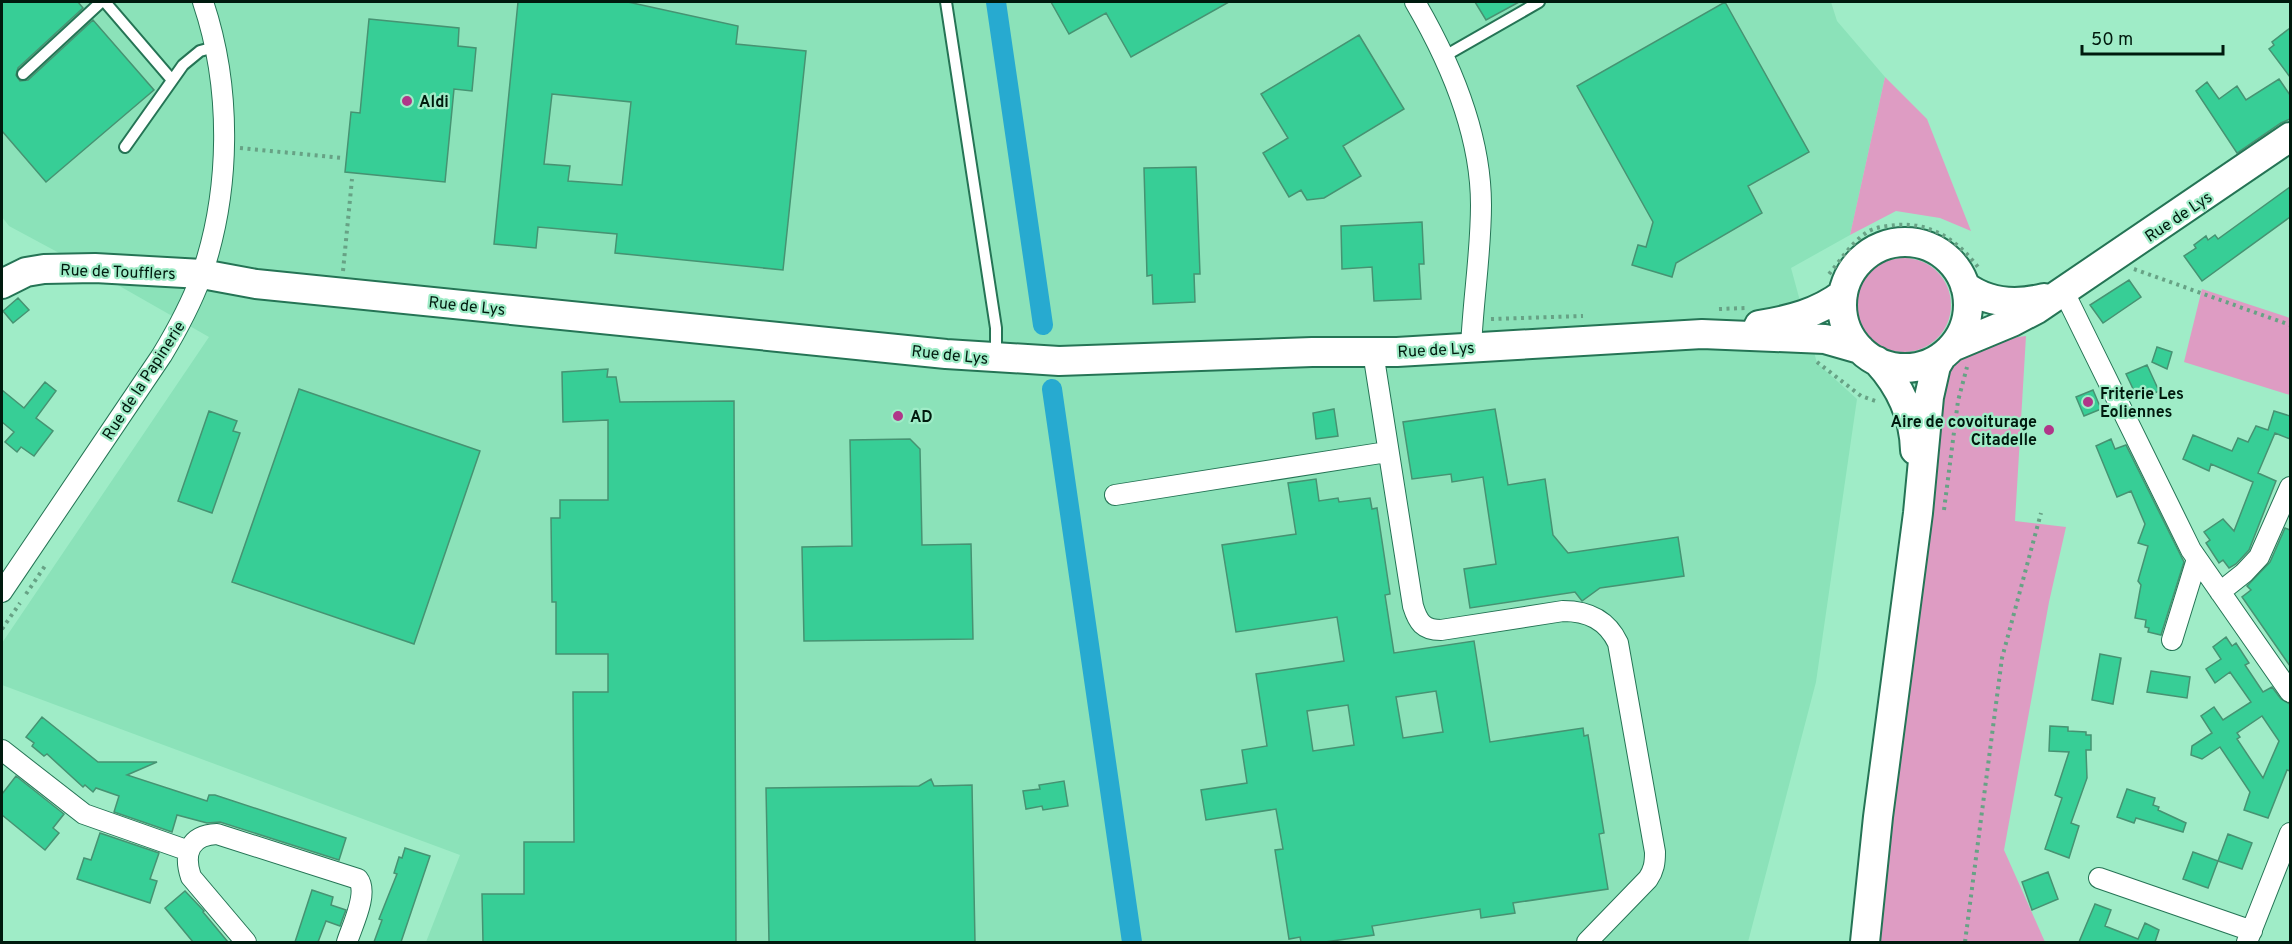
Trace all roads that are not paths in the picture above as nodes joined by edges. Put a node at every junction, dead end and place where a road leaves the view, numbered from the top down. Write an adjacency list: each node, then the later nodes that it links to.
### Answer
1 (103, 2): 8 (lane); 9 (lane)
2 (203, 2): 6 (street, Rue de la Papinerie)
3 (946, 2): 22 (lane)
4 (1415, 2): 7 (street)
5 (1539, 2): 7 (lane)
6 (215, 47): 9 (lane); 12 (street, Rue de la Papinerie)
7 (1443, 57): 18 (street)
8 (23, 74)
9 (172, 80): 11 (lane)
10 (2290, 137): 16 (street, Rue de Lys)
11 (124, 147)
12 (202, 274): 13 (street, Rue de Toufflers); 22 (street, Rue de Lys); 28 (street, Rue de la Papinerie)
13 (2, 284)
14 (1965, 286): 15 (street); 16 (street); 19 (street)
15 (1834, 287): 17 (street, Rue de Lys); 21 (street)
16 (2064, 292): 19 (street, Rue de Lys); 27 (street)
17 (1707, 322): 18 (street, Rue de Lys); 21 (street, Rue de Lys)
18 (1472, 334): 20 (street, Rue de Lys)
19 (1947, 351): 21 (street); 26 (street)
20 (1373, 352): 22 (street, Rue de Lys); 23 (street)
21 (1868, 355): 26 (street)
22 (996, 358)
23 (1387, 452): 25 (street); 40 (street)
24 (2290, 487): 29 (street)
25 (1115, 495)
26 (1918, 513): 33 (street)
27 (2197, 559): 29 (street); 30 (street)
28 (2, 592)
29 (2220, 592): 31 (street)
30 (2172, 640)
31 (2290, 692)
32 (2, 750): 35 (street)
33 (1878, 817): 41 (street); 42 (street)
34 (2290, 833): 37 (street)
35 (189, 851): 38 (street); 39 (street)
36 (2100, 878): 37 (street)
37 (2250, 937)
38 (246, 942)
39 (347, 942)
40 (1587, 942)
41 (1850, 942)
42 (1865, 942)

